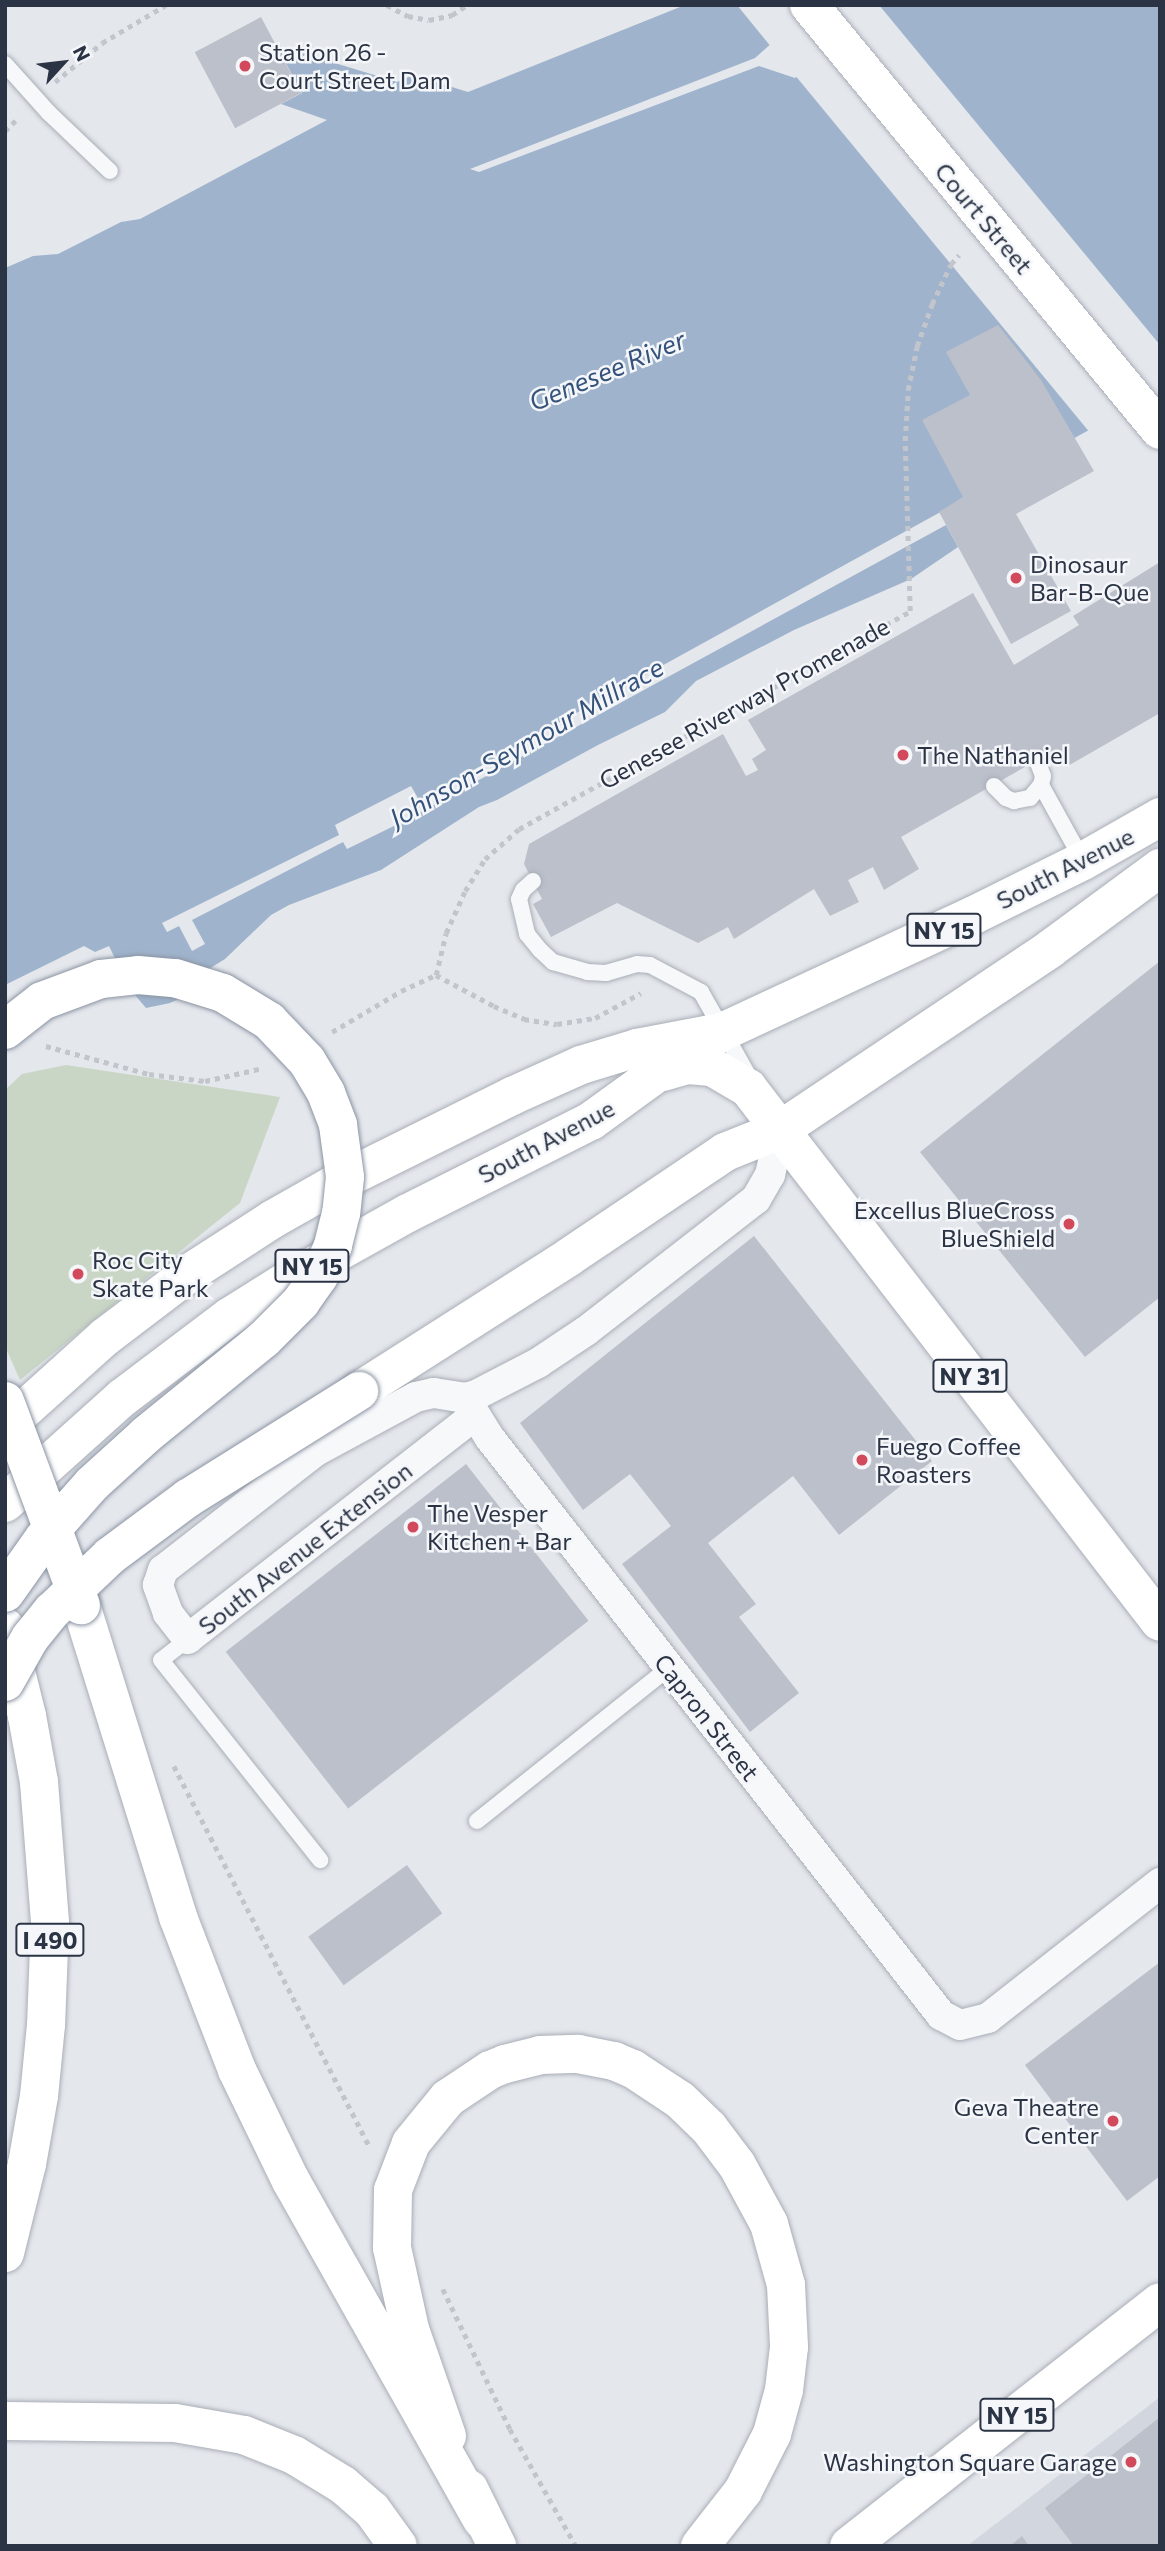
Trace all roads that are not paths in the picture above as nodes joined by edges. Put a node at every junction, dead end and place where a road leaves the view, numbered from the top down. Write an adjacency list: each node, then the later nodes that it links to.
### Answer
1 (809, 5): 4 (main road, Court Street)
2 (5, 64): 3 (lane)
3 (110, 171)
4 (1160, 430)
5 (1037, 760): 6 (lane)
6 (1041, 785): 7 (lane); 9 (lane)
7 (994, 786)
8 (1160, 817): 9 (main road, South Avenue / NY 15)
9 (1083, 860): 13 (main road, South Avenue / NY 15)
10 (1160, 868): 15 (main road, South Avenue)
11 (533, 881): 13 (lane)
12 (5, 1030): 21 (main road, bridge)
13 (722, 1032): 14 (main road, South Avenue / NY 15); 15 (lane); 18 (main road)
14 (651, 1078): 15 (main road); 20 (main road, South Avenue / NY 15)
15 (780, 1130): 17 (street, South Avenue Extension); 23 (main road, NY 31); 27 (main road, South Avenue, bridge)
16 (5, 1401): 22 (main road, bridge)
17 (469, 1407): 25 (street, South Avenue Extension); 25 (street, South Avenue Extension); 26 (street, Capron Street)
18 (5, 1427)
19 (5, 1452): 22 (main road, bridge)
20 (5, 1503)
21 (5, 1593)
22 (81, 1605): 34 (main road)
23 (1160, 1622)
24 (5, 1627): 31 (main road, I 490)
25 (188, 1639): 29 (lane)
26 (669, 1668): 28 (lane); 30 (street, Capron Street)
27 (5, 1682)
28 (477, 1821)
29 (320, 1860)
30 (1160, 1883)
31 (5, 2253)
32 (1160, 2302): 35 (main road, NY 15)
33 (5, 2421): 36 (main road)
34 (489, 2533): 37 (main road)
35 (861, 2537)
36 (398, 2546)
37 (700, 2546)

